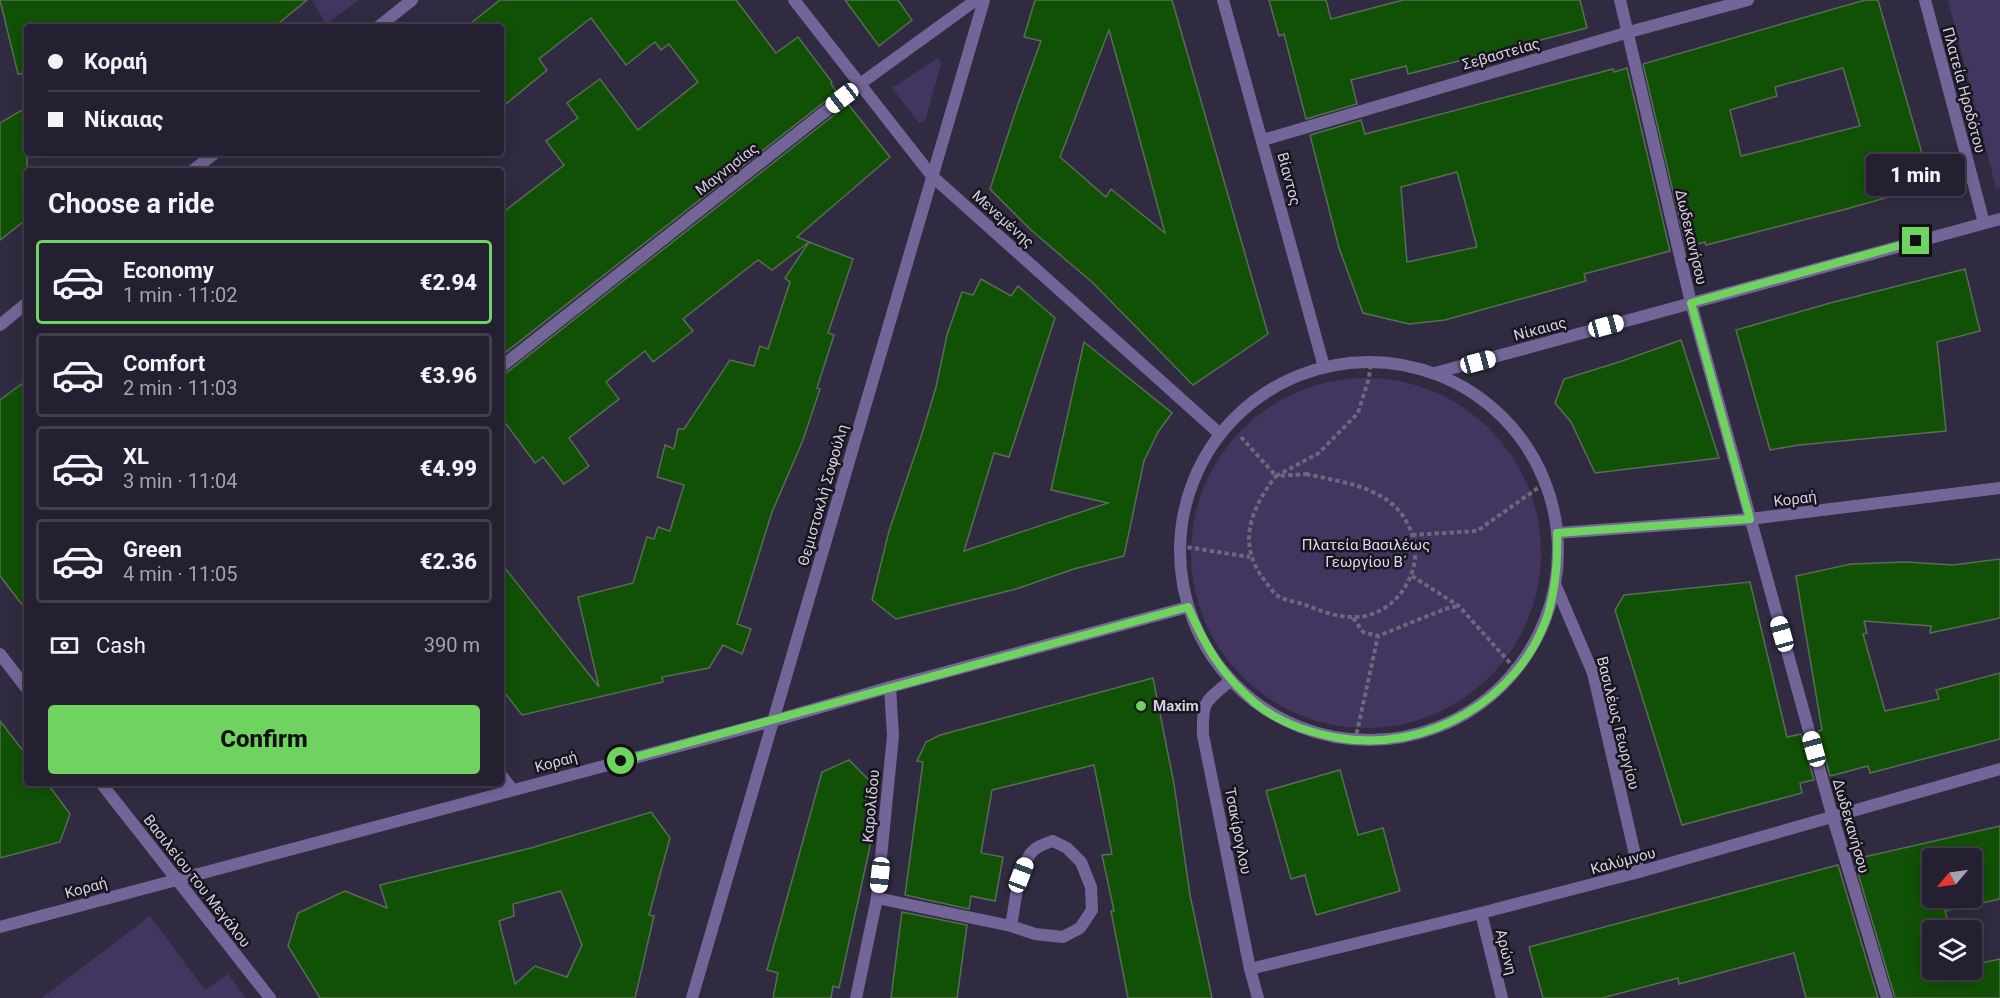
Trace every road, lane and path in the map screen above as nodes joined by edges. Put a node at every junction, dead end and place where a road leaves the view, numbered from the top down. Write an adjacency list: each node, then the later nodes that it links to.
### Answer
1 (412, 0): 9 (street)
2 (794, 0): 11 (street, Μενεμένης)
3 (976, 0): 11 (street, Μαγνησίας)
4 (984, 0): 15 (street, Θεμιστοκλή Σοφούλη)
5 (1223, 0): 12 (street, Βίαντος)
6 (1620, 0): 10 (street, Δωδεκανήσου)
7 (1748, 0): 10 (street, Σεβαστείας)
8 (1925, 0): 17 (street, Πλατεία Ηροδότου)
9 (382, 24)
10 (1629, 32): 12 (street, Σεβαστείας); 18 (street, Δωδεκανήσου)
11 (860, 84): 15 (street, Μενεμένης); 22 (street, Μαγνησίας)
12 (1263, 140): 23 (street, Βίαντος)
13 (211, 156): 14 (street)
14 (196, 168)
15 (932, 176): 26 (street, Μενεμένης); 46 (street, Θεμιστοκλή Σοφούλη)
16 (2000, 219): 17 (street, Νίκαιας)
17 (1984, 223): 18 (street, Νίκαιας)
18 (1691, 303): 24 (street, Νίκαιας); 30 (street, Δωδεκανήσου)
19 (24, 305): 20 (street)
20 (0, 325)
21 (1371, 361): 23 (street); 24 (street); 27 (path)
22 (504, 364)
23 (1324, 366): 25 (street)
24 (1435, 374): 28 (street)
25 (1229, 423): 26 (street); 27 (path)
26 (1220, 434): 33 (street)
27 (1276, 476): 32 (path); 34 (path)
28 (1545, 483): 31 (street); 32 (path)
29 (2000, 488): 30 (street, Κοραή)
30 (1750, 519): 31 (street, Κοραή); 52 (street, Δωδεκανήσου)
31 (1557, 533): 36 (street)
32 (1412, 535): 35 (path)
33 (1180, 546): 34 (path); 38 (street)
34 (1250, 557): 39 (path)
35 (1412, 576): 37 (path); 39 (path)
36 (1556, 585): 42 (street); 53 (street, Βασιλέως Γεωργίου)
37 (1459, 606): 40 (path); 42 (path)
38 (1188, 607): 43 (street); 45 (street, Κοραή)
39 (1353, 618): 40 (path)
40 (1378, 636): 47 (path)
41 (0, 654): 44 (street)
42 (1517, 671): 47 (street)
43 (1231, 680): 47 (street); 59 (street, Τσακίρογλου)
44 (24, 685)
45 (890, 687): 46 (street, Κοραή); 55 (street, Καρολίδου)
46 (773, 721): 51 (street, Κοραή); 61 (street, Θεμιστοκλή Σοφούλη)
47 (1355, 741)
48 (2000, 769): 52 (street, Καλύμνου)
49 (504, 779): 51 (street)
50 (102, 786): 54 (street, Βασιλείου του Μεγάλου)
51 (512, 789): 54 (street, Κοραή)
52 (1833, 818): 53 (street, Καλύμνου); 65 (street, Δωδεκανήσου)
53 (1639, 872): 56 (street, Καλύμνου)
54 (176, 880): 58 (street, Κοραή); 60 (street, Βασιλείου του Μεγάλου)
55 (877, 898): 57 (street); 62 (street, Καρολίδου)
56 (1481, 913): 59 (street, Καλύμνου); 64 (street, Αρώνη)
57 (1011, 926): 57 (street)
58 (0, 927)
59 (1250, 969): 63 (street, Τσακίρογλου)
60 (270, 998)
61 (692, 998)
62 (856, 998)
63 (1258, 998)
64 (1502, 998)
65 (1887, 998)

